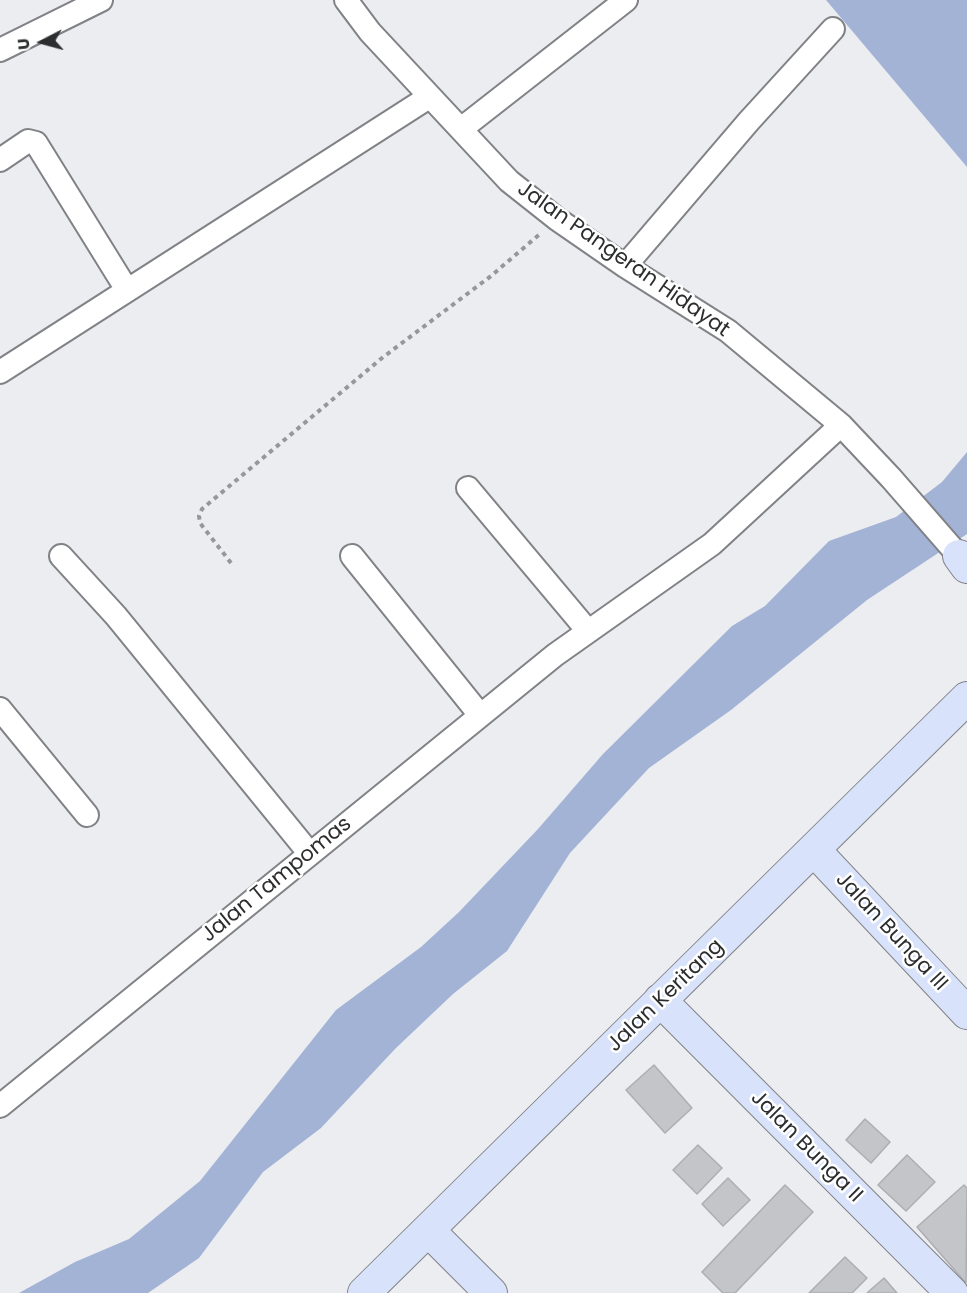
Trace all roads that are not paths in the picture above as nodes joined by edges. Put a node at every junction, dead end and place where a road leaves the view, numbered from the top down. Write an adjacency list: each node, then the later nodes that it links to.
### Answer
1 (101, 0): 5 (street)
2 (346, 0): 6 (street, Jalan Pangeran Hidayat)
3 (626, 0): 7 (street)
4 (833, 29): 9 (street)
5 (0, 50)
6 (429, 97): 7 (street, Jalan Pangeran Hidayat); 10 (street)
7 (460, 129): 9 (street, Jalan Pangeran Hidayat)
8 (0, 160): 10 (street)
9 (625, 266): 12 (street, Jalan Pangeran Hidayat)
10 (126, 290): 11 (street)
11 (0, 372)
12 (841, 425): 16 (street, Jalan Pangeran Hidayat); 17 (street, Jalan Tampomas)
13 (468, 488): 17 (street)
14 (61, 556): 23 (street)
15 (351, 556): 20 (street)
16 (963, 562)
17 (588, 631): 20 (street, Jalan Tampomas)
18 (967, 699): 22 (street, Jalan Keritang)
19 (0, 709): 21 (street)
20 (480, 715): 23 (street, Jalan Tampomas)
21 (87, 815)
22 (814, 851): 24 (street, Jalan Keritang); 25 (street, Jalan Bunga III)
23 (310, 854): 26 (street, Jalan Tampomas)
24 (660, 1000): 27 (street, Jalan Keritang); 30 (street, Jalan Bunga II)
25 (967, 1013)
26 (0, 1106)
27 (428, 1230): 28 (street, Jalan Keritang); 29 (street)
28 (364, 1293)
29 (491, 1293)
30 (952, 1293)

